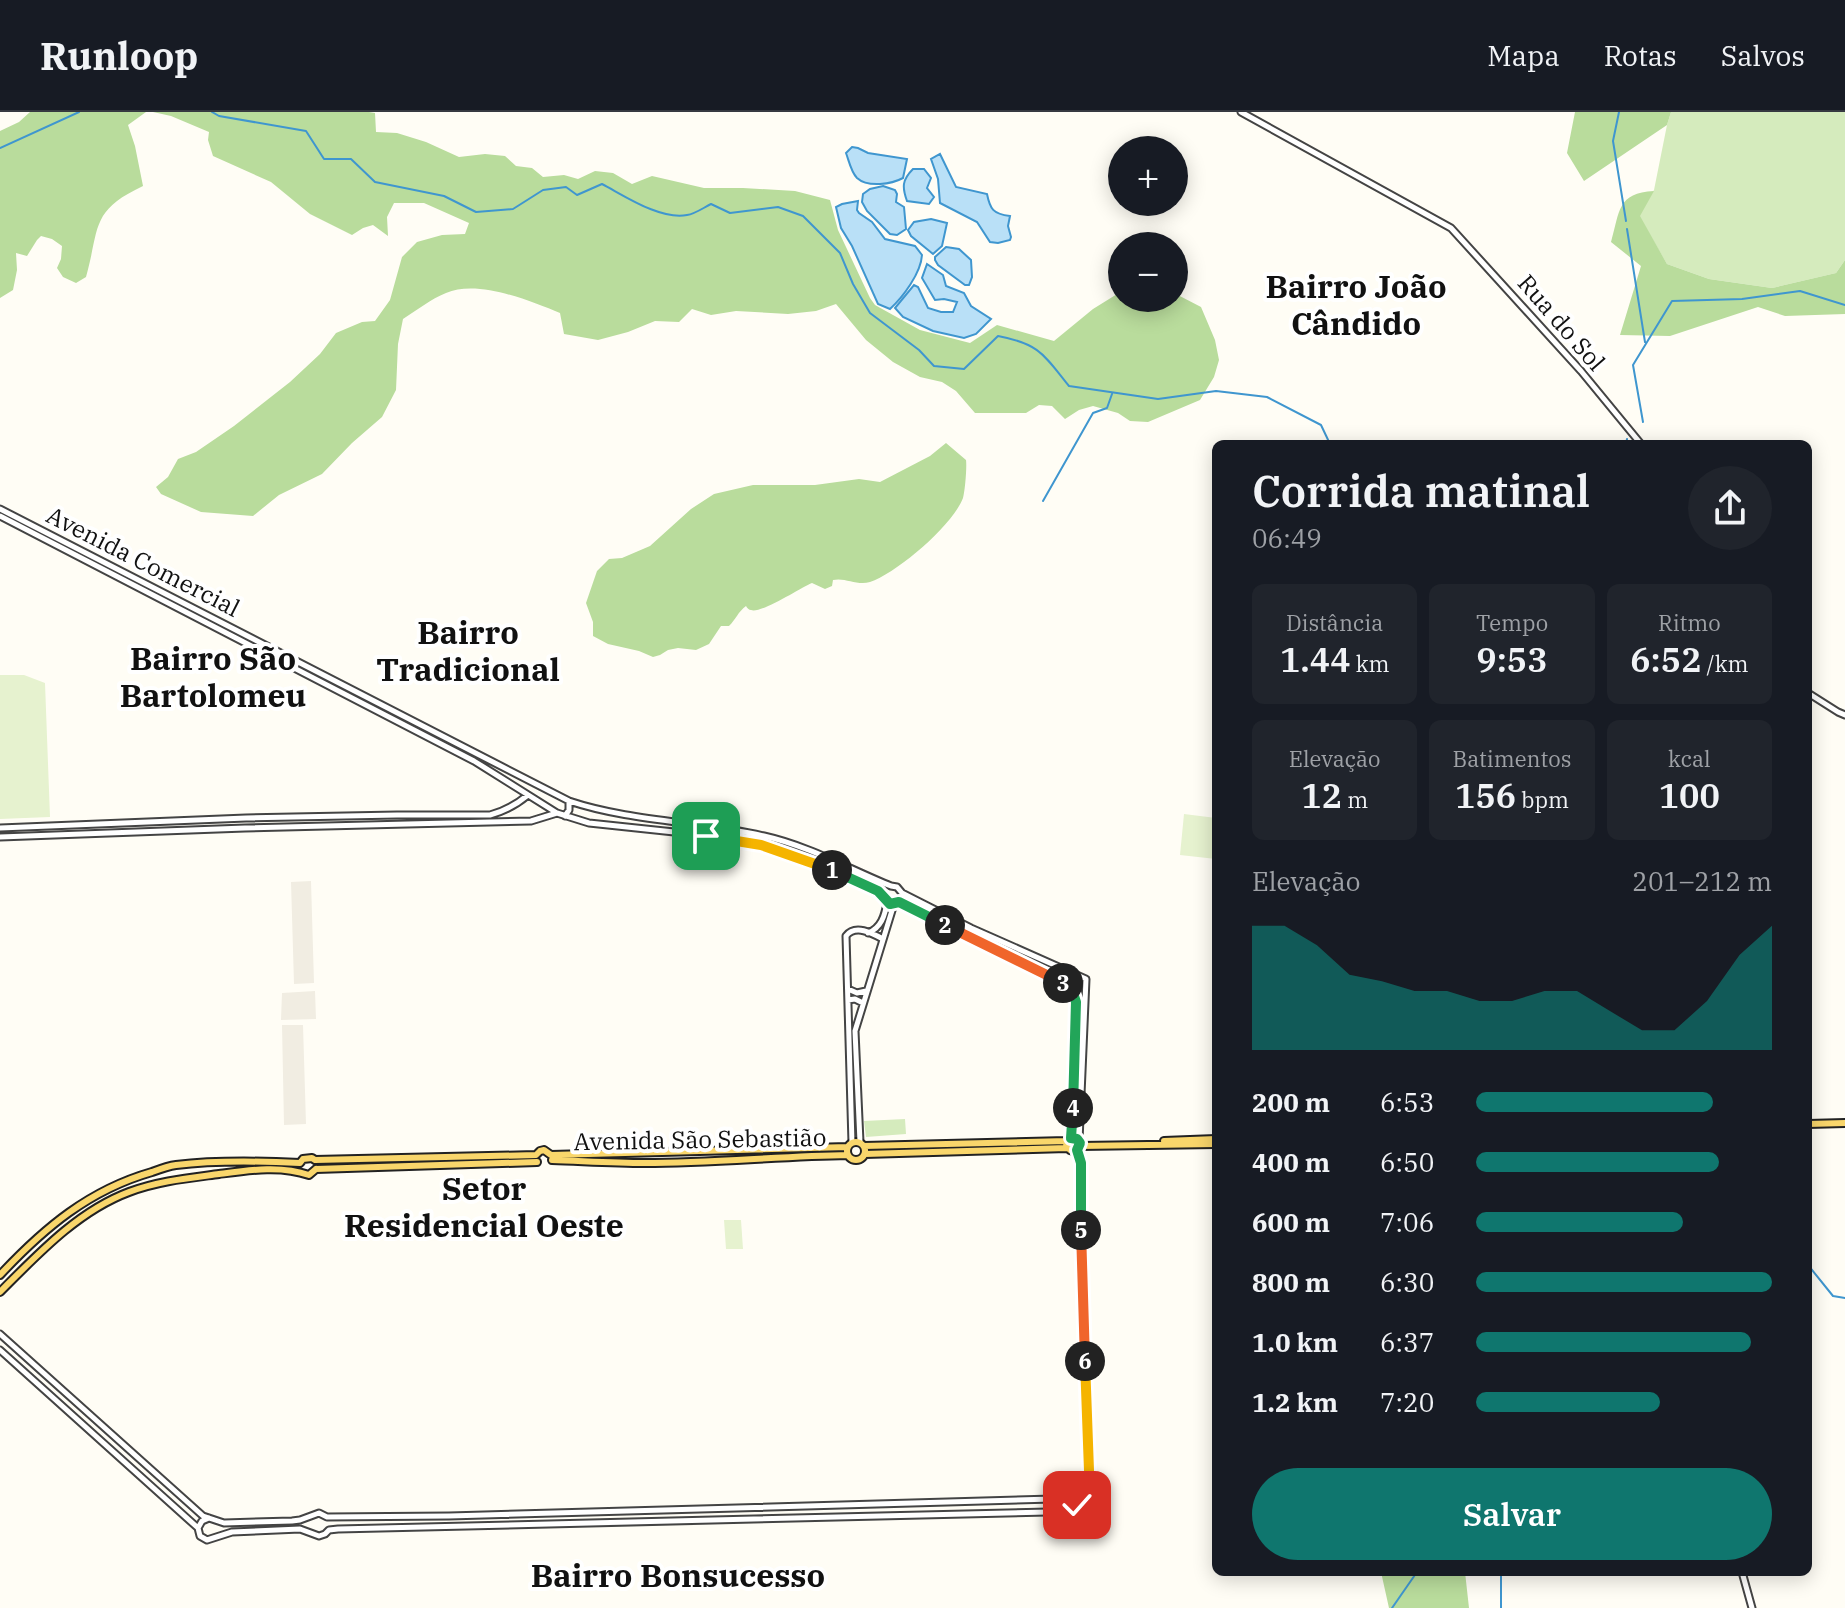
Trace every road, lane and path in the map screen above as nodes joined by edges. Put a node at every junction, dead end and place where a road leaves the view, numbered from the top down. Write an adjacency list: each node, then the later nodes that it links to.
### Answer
1 (1241, 112): 2 (street, Rua do Sol)
2 (1638, 440)
3 (0, 509): 5 (street, Avenida Comercial)
4 (0, 516): 5 (street, Avenida Comercial)
5 (103, 565): 9 (street, Avenida Comercial)
6 (1812, 695): 7 (street)
7 (1842, 714): 8 (street)
8 (1845, 721)
9 (410, 723): 10 (street, Avenida Comercial); 11 (street, Avenida Comercial)
10 (526, 780): 11 (street); 13 (street, Avenida Comercial)
11 (519, 788): 12 (street, Avenida Comercial)
12 (528, 795): 14 (street, Avenida Comercial); 15 (street)
13 (569, 801): 17 (street); 20 (street, Avenida Comercial)
14 (557, 813): 17 (street, Avenida Comercial); 19 (street)
15 (428, 814): 16 (street); 19 (street)
16 (397, 815): 18 (street); 21 (street)
17 (565, 816): 26 (street, Avenida Comercial)
18 (157, 822): 23 (street); 25 (street)
19 (427, 824): 21 (street)
20 (696, 824): 24 (street, Avenida Comercial); 26 (street)
21 (397, 825): 25 (street)
22 (0, 828): 23 (street)
23 (19, 828): 27 (street)
24 (727, 829): 29 (street); 30 (street, Avenida Comercial)
25 (157, 832): 27 (street)
26 (693, 834): 29 (street, Avenida Comercial)
27 (19, 836): 28 (street)
28 (0, 837)
29 (725, 838): 31 (street, Avenida Comercial)
30 (846, 867): 31 (street); 32 (street, Avenida Comercial)
31 (843, 875): 34 (street, Avenida Comercial)
32 (891, 886): 33 (street); 34 (street)
33 (902, 893): 35 (street); 36 (street)
34 (885, 899): 35 (street); 37 (street)
35 (897, 903): 38 (street); 39 (street)
36 (971, 928): 38 (street); 40 (street)
37 (868, 933): 39 (street); 44 (street)
38 (963, 934): 41 (street)
39 (883, 939): 45 (street)
40 (1009, 945): 41 (street); 42 (street)
41 (998, 951): 43 (street)
42 (1078, 976): 43 (street); 46 (street)
43 (1068, 986): 47 (street)
44 (848, 989): 45 (street); 48 (street)
45 (867, 991): 49 (street)
46 (1086, 992): 47 (street); 57 (street)
47 (1074, 994): 54 (street)
48 (848, 1000): 49 (street); 50 (street)
49 (863, 1003): 51 (street)
50 (849, 1014): 51 (street); 58 (street)
51 (858, 1017): 56 (street)
52 (1845, 1123): 53 (main road)
53 (1812, 1124)
54 (1068, 1142): 56 (main road); 57 (main road); 57 (main road); 61 (main road)
55 (1212, 1142): 57 (main road)
56 (862, 1144): 58 (main road); 61 (main road)
57 (1079, 1145): 79 (street)
58 (849, 1148): 59 (main road, Avenida São Sebastião); 61 (main road); 63 (main road, Avenida São Sebastião)
59 (729, 1150): 60 (main road, Avenida São Sebastião); 63 (main road)
60 (641, 1153): 64 (main road, Avenida São Sebastião); 65 (main road)
61 (865, 1154)
62 (315, 1160): 64 (main road, Avenida São Sebastião); 66 (main road, Avenida São Sebastião); 67 (main road)
63 (730, 1160): 65 (main road, Avenida São Sebastião)
64 (544, 1161): 65 (main road, Avenida São Sebastião); 67 (main road, Avenida São Sebastião)
65 (642, 1163)
66 (300, 1166): 67 (main road, Avenida São Sebastião); 68 (main road); 69 (main road)
67 (316, 1169)
68 (79, 1204): 69 (main road); 70 (main road)
69 (85, 1216): 71 (main road)
70 (2, 1272): 71 (main road)
71 (14, 1278): 72 (main road)
72 (0, 1292)
73 (0, 1334): 75 (street)
74 (0, 1350): 76 (street)
75 (58, 1387): 76 (street); 77 (street)
76 (51, 1395): 78 (street)
77 (69, 1398): 78 (street); 89 (street)
78 (62, 1404): 94 (street)
79 (1090, 1498): 80 (street); 84 (street)
80 (1078, 1499): 81 (street); 84 (street)
81 (849, 1505): 82 (street); 86 (street)
82 (749, 1507): 83 (street); 90 (street)
83 (621, 1510): 85 (street); 92 (street)
84 (1079, 1510): 86 (street)
85 (551, 1513): 88 (street); 93 (street)
86 (849, 1516): 90 (street)
87 (310, 1517): 88 (street); 91 (street); 96 (street)
88 (327, 1517): 95 (street)
89 (209, 1518): 91 (street); 94 (street)
90 (750, 1518): 92 (street)
91 (217, 1522): 97 (street)
92 (618, 1522): 93 (street)
93 (549, 1524): 95 (street)
94 (198, 1528): 97 (street)
95 (329, 1530): 96 (street)
96 (309, 1532): 97 (street)
97 (216, 1536)
98 (1743, 1576): 99 (street)
99 (1752, 1608)

